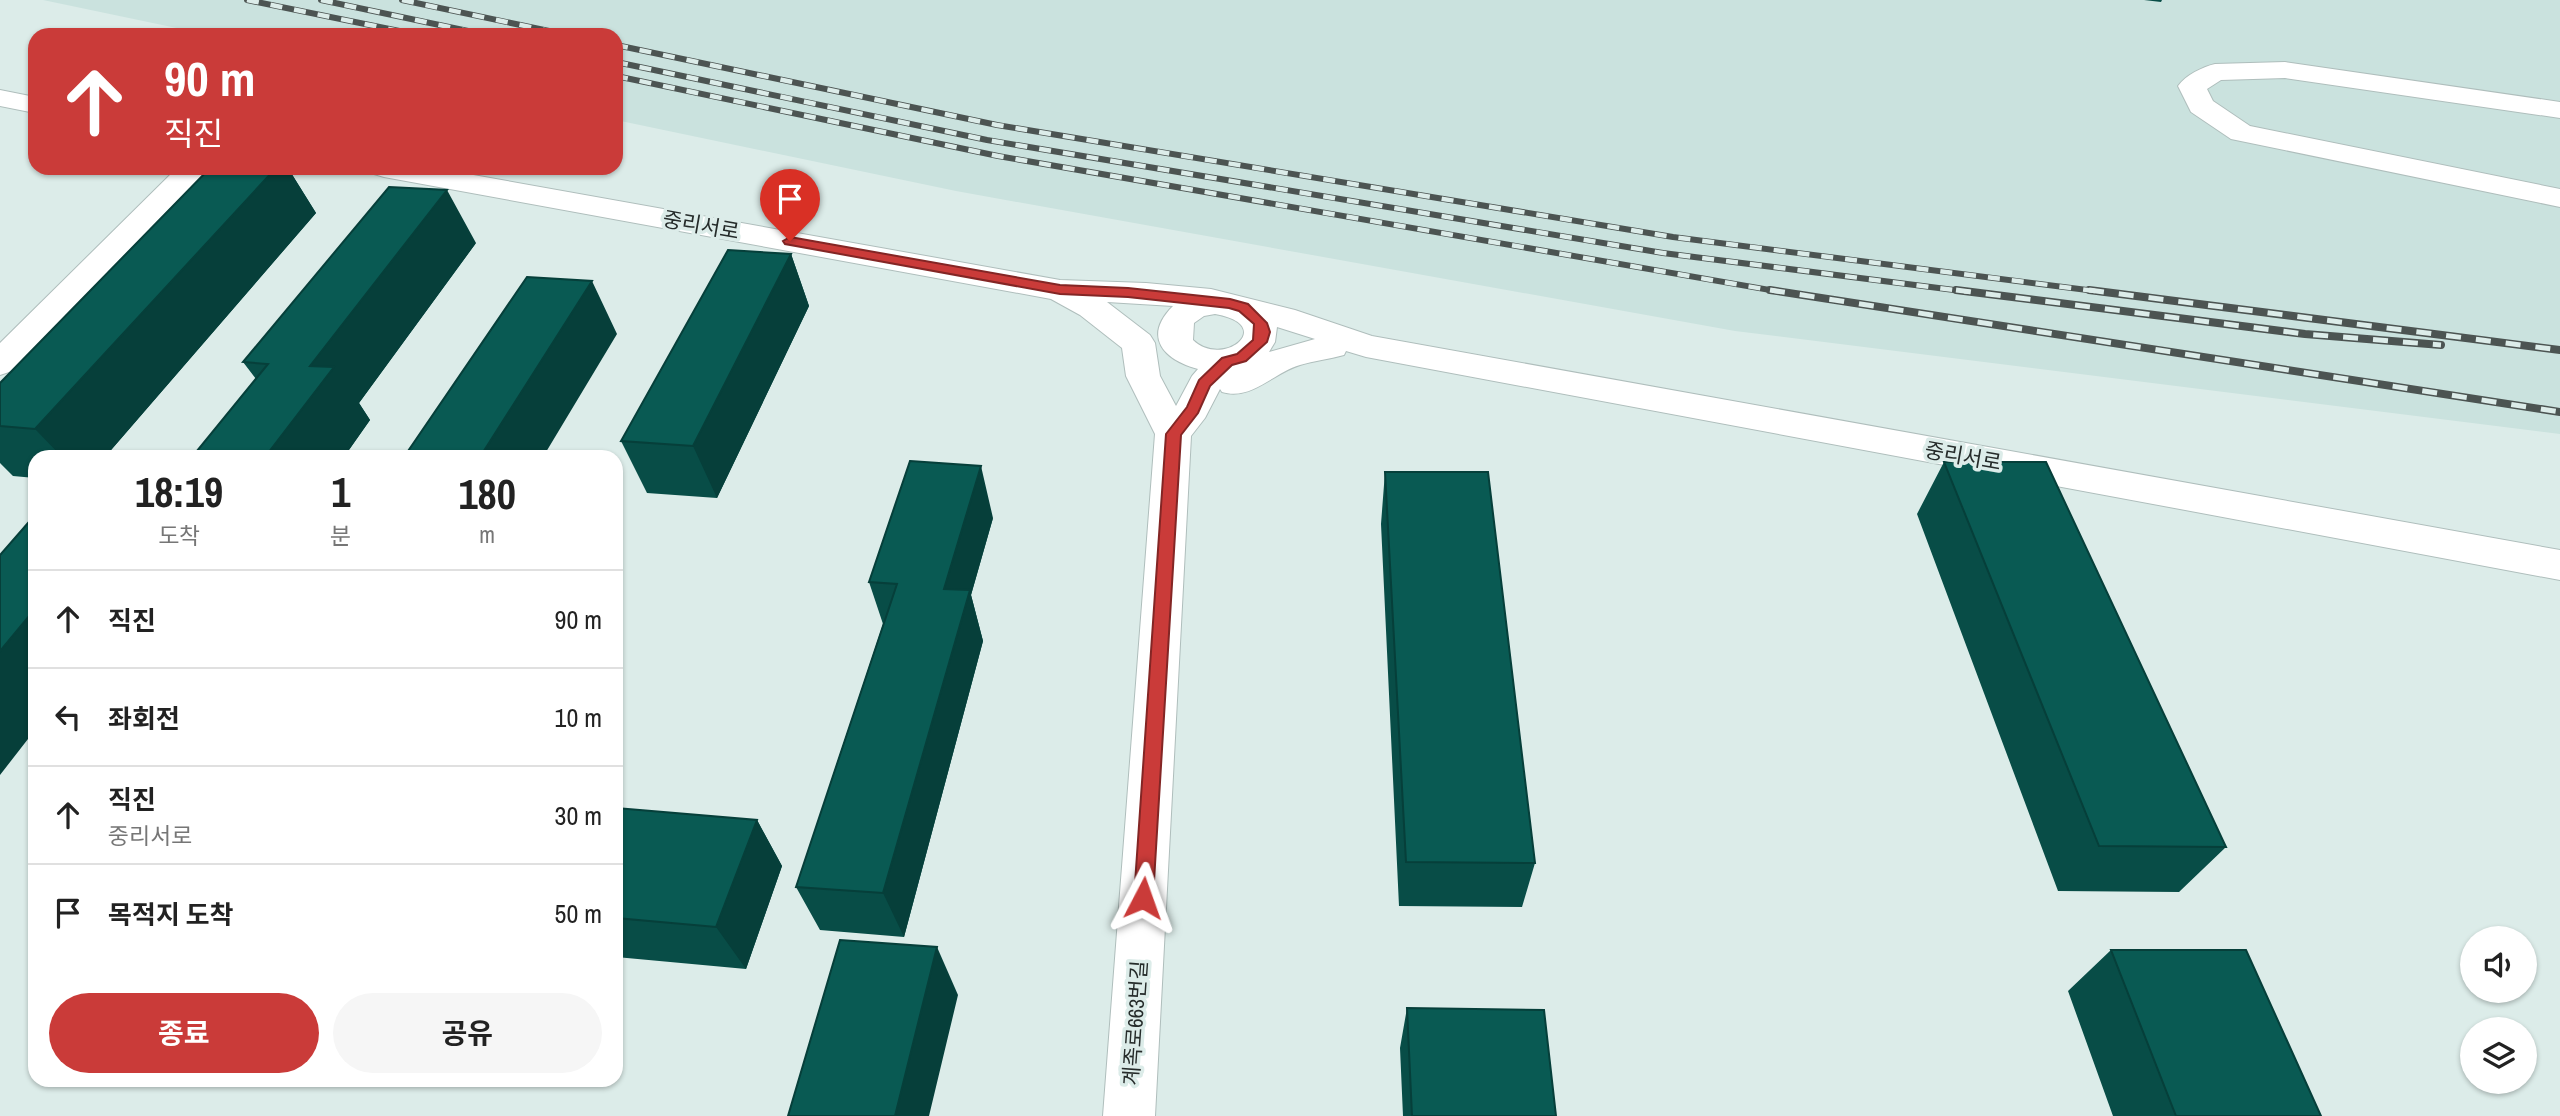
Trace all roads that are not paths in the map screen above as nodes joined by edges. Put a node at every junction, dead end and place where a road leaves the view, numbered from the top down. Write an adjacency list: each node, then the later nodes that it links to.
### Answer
1 (0, 98): 2 (main road)
2 (28, 104)
3 (2560, 110): 6 (main road)
4 (187, 175): 13 (main road)
5 (423, 175): 7 (main road, 중리서로)
6 (2560, 198)
7 (1060, 290): 8 (main road); 9 (main road)
8 (1230, 304): 10 (main road); 11 (main road); 12 (main road)
9 (1092, 307): 10 (main road); 14 (main road)
10 (1176, 340): 12 (main road); 14 (main road)
11 (1349, 347): 12 (main road); 14 (main road); 15 (main road, 중리서로)
12 (1240, 356): 14 (main road, 계족로663번길)
13 (0, 363)
14 (1176, 418): 16 (main road, 계족로663번길)
15 (2560, 565)
16 (1129, 1116)

